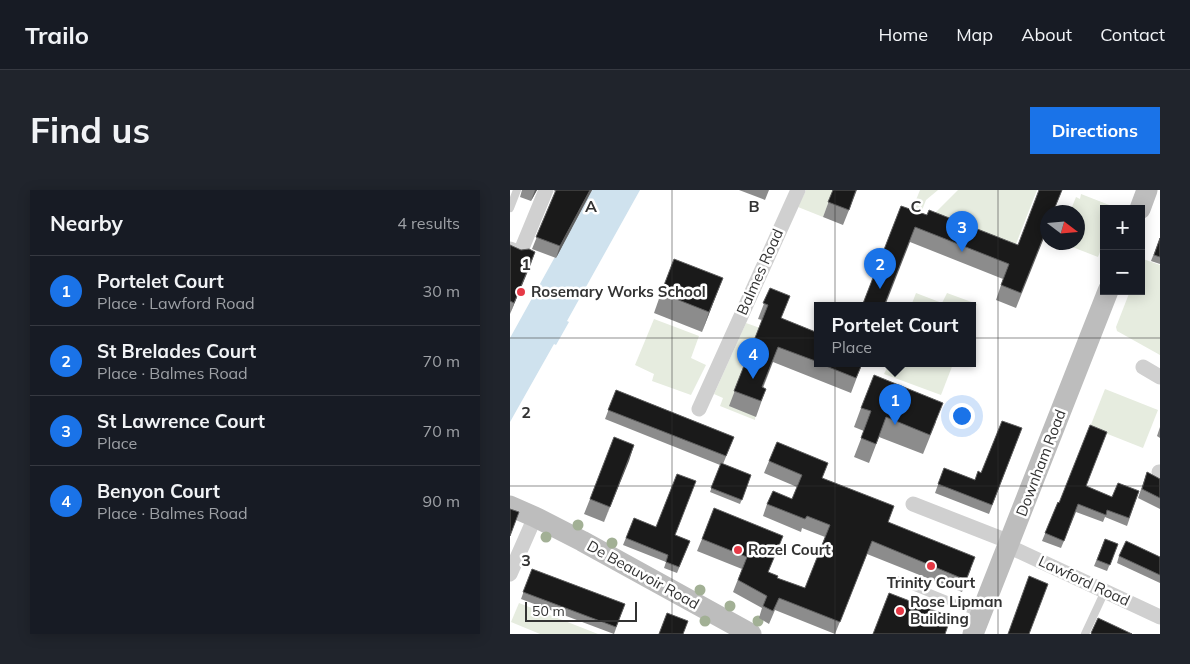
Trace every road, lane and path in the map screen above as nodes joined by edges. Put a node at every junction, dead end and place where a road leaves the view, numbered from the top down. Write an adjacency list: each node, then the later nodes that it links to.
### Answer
1 (517, 190): 6 (lane)
2 (546, 190): 7 (street)
3 (798, 190): 11 (street, Balmes Road)
4 (1147, 190): 5 (street)
5 (1141, 205)
6 (510, 208)
7 (510, 249)
8 (1106, 295): 15 (street, Downham Road)
9 (1142, 367): 10 (street)
10 (1160, 377)
11 (699, 408)
12 (912, 504): 15 (street, Lawford Road)
13 (510, 506): 14 (street, De Beauvoir Road)
14 (535, 516): 16 (street); 21 (street, De Beauvoir Road)
15 (1009, 544): 18 (street, Lawford Road); 19 (street, Downham Road)
16 (510, 574)
17 (895, 579): 19 (lane)
18 (1105, 591): 20 (street, Lawford Road); 23 (lane)
19 (981, 614): 22 (street, Downham Road)
20 (1160, 616)
21 (751, 634)
22 (973, 634)
23 (1085, 634)

